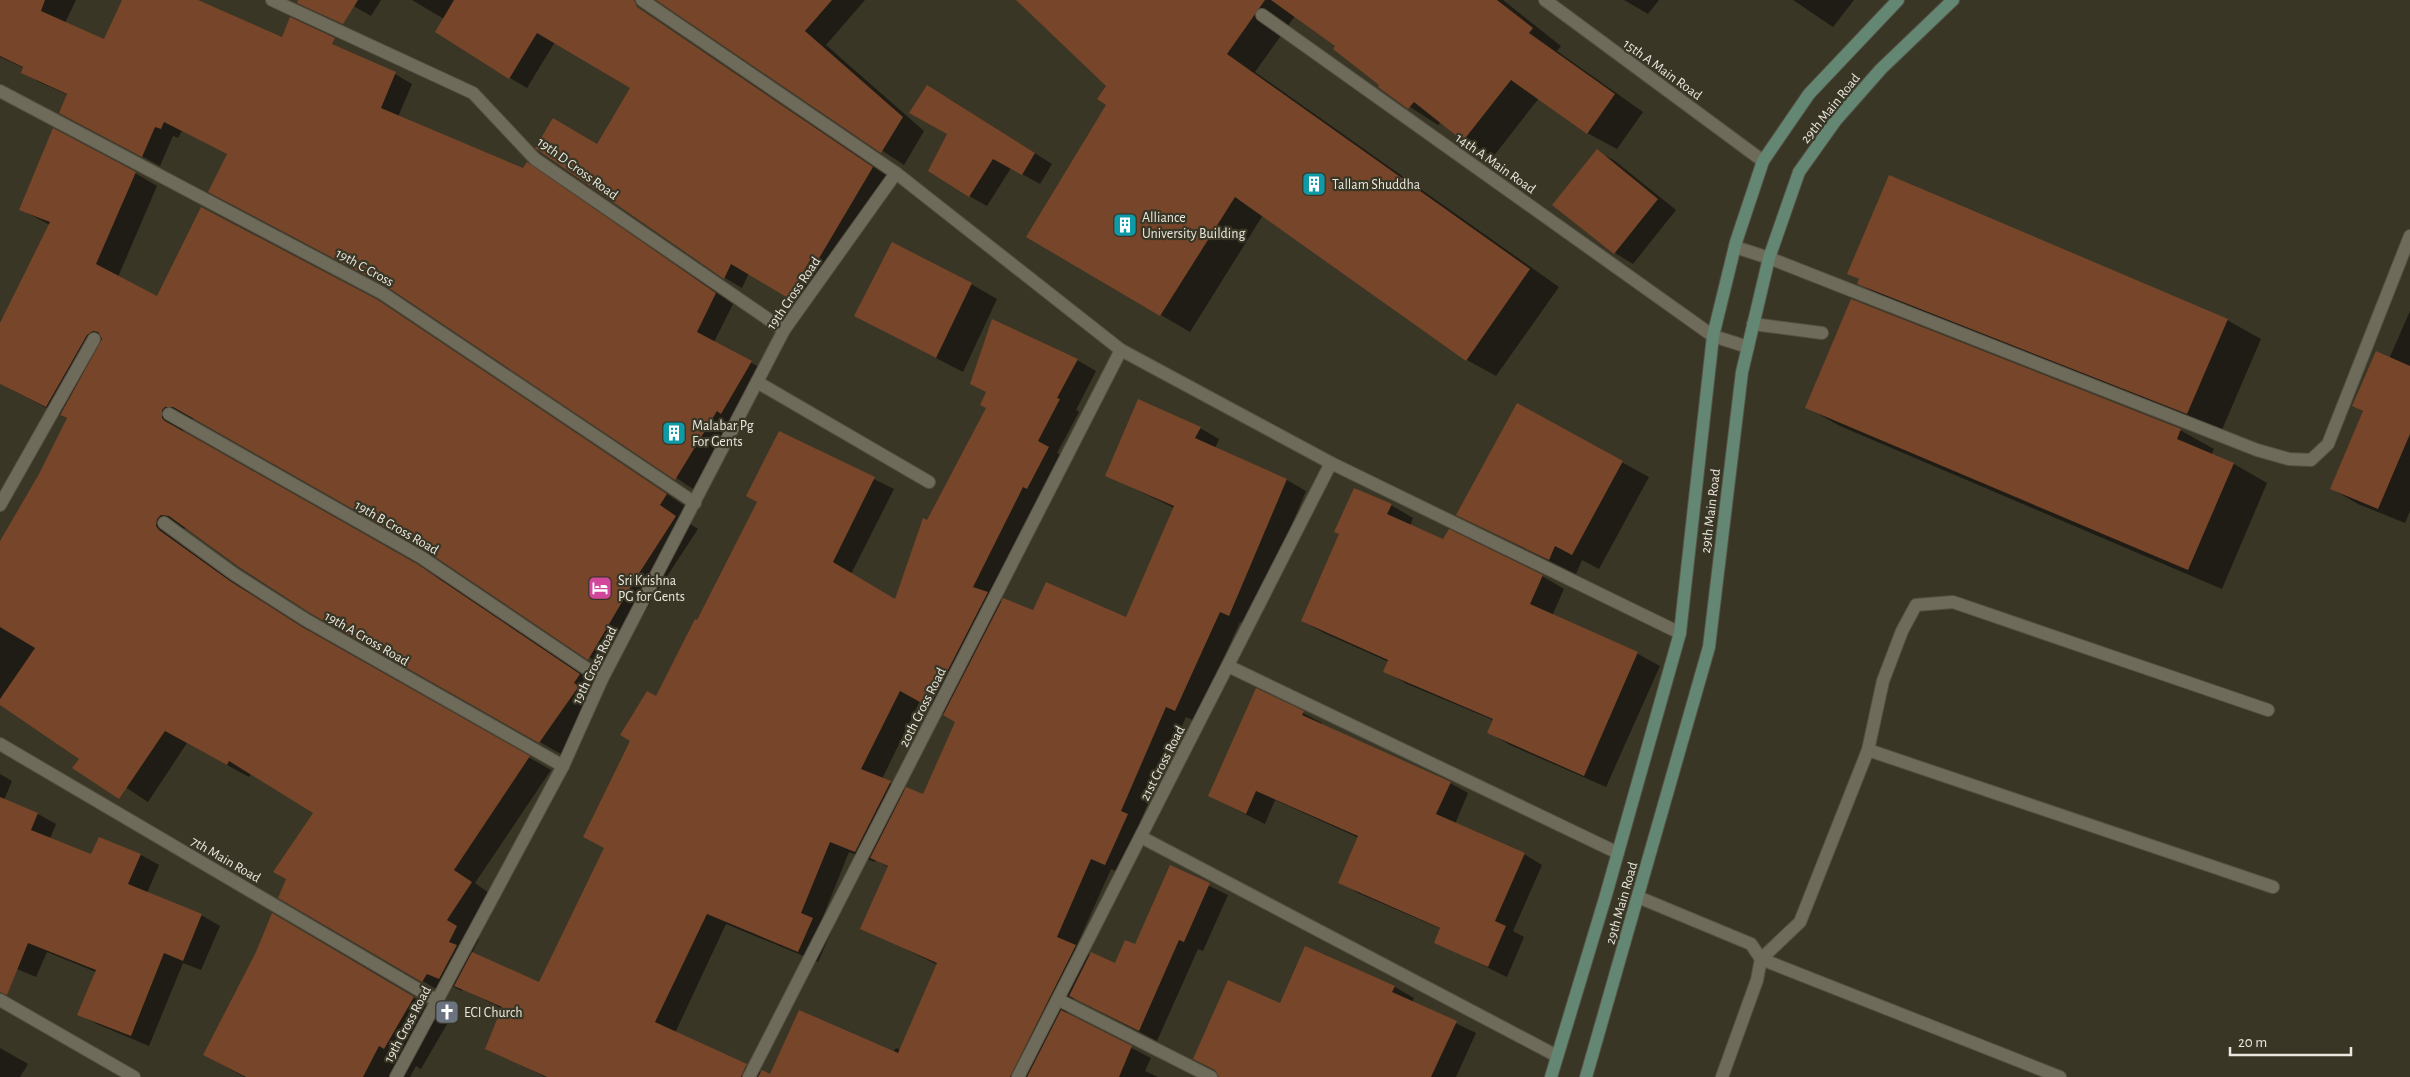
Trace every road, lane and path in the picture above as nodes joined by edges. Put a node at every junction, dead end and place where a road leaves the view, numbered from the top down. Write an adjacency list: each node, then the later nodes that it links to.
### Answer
1 (272, 0): 14 (street, 19th D Cross Road)
2 (642, 0): 9 (street)
3 (1545, 0): 8 (street, 15th A Main Road)
4 (1898, 0): 8 (main road, 29th Main Road)
5 (1953, 0): 12 (main road, 29th Main Road)
6 (1262, 15): 16 (street, 14th A Main Road)
7 (0, 91): 24 (street, 19th C Cross)
8 (1763, 161): 11 (main road, 29th Main Road)
9 (896, 174): 14 (street, 19th Cross Road); 19 (street)
10 (2410, 236): 12 (street)
11 (1735, 248): 12 (street); 16 (main road, 29th Main Road)
12 (1769, 258): 13 (main road, 29th Main Road)
13 (1753, 324): 15 (street); 18 (main road, 29th Main Road)
14 (784, 330): 20 (street, 19th Cross Road)
15 (1822, 334)
16 (1713, 336): 18 (street, 14th A Main Road); 27 (main road, 29th Main Road)
17 (94, 339): 25 (street)
18 (1748, 347): 37 (main road, 29th Main Road)
19 (1121, 350): 22 (street); 45 (street, 20th Cross Road)
20 (757, 382): 23 (street); 24 (street, 19th Cross Road)
21 (169, 414): 29 (street, 19th B Cross Road)
22 (1332, 463): 27 (street); 28 (street, 21st Cross Road)
23 (929, 482)
24 (695, 502): 29 (street, 19th Cross Road)
25 (0, 505)
26 (164, 523): 33 (street, 19th A Cross Road)
27 (1680, 633): 35 (main road, 29th Main Road)
28 (1228, 666): 34 (street, 21st Cross Road); 35 (street)
29 (602, 679): 33 (street, 19th Cross Road)
30 (2268, 710): 32 (street)
31 (0, 744): 40 (street, 7th Main Road)
32 (1868, 750): 36 (street); 38 (street)
33 (563, 766): 40 (street, 19th Cross Road)
34 (1141, 838): 41 (street, 21st Cross Road); 42 (street)
35 (1618, 853): 42 (main road, 29th Main Road)
36 (2273, 887)
37 (1638, 897): 38 (street); 49 (main road, 29th Main Road)
38 (1761, 959): 50 (street); 51 (street)
39 (0, 1000): 43 (street)
40 (436, 1000): 44 (street, 19th Cross Road)
41 (1058, 1000): 46 (street, 21st Cross Road); 47 (street)
42 (1557, 1056): 48 (main road, 29th Main Road)
43 (134, 1077)
44 (396, 1077)
45 (749, 1077)
46 (1018, 1077)
47 (1211, 1077)
48 (1551, 1077)
49 (1586, 1077)
50 (1722, 1077)
51 (2060, 1077)

